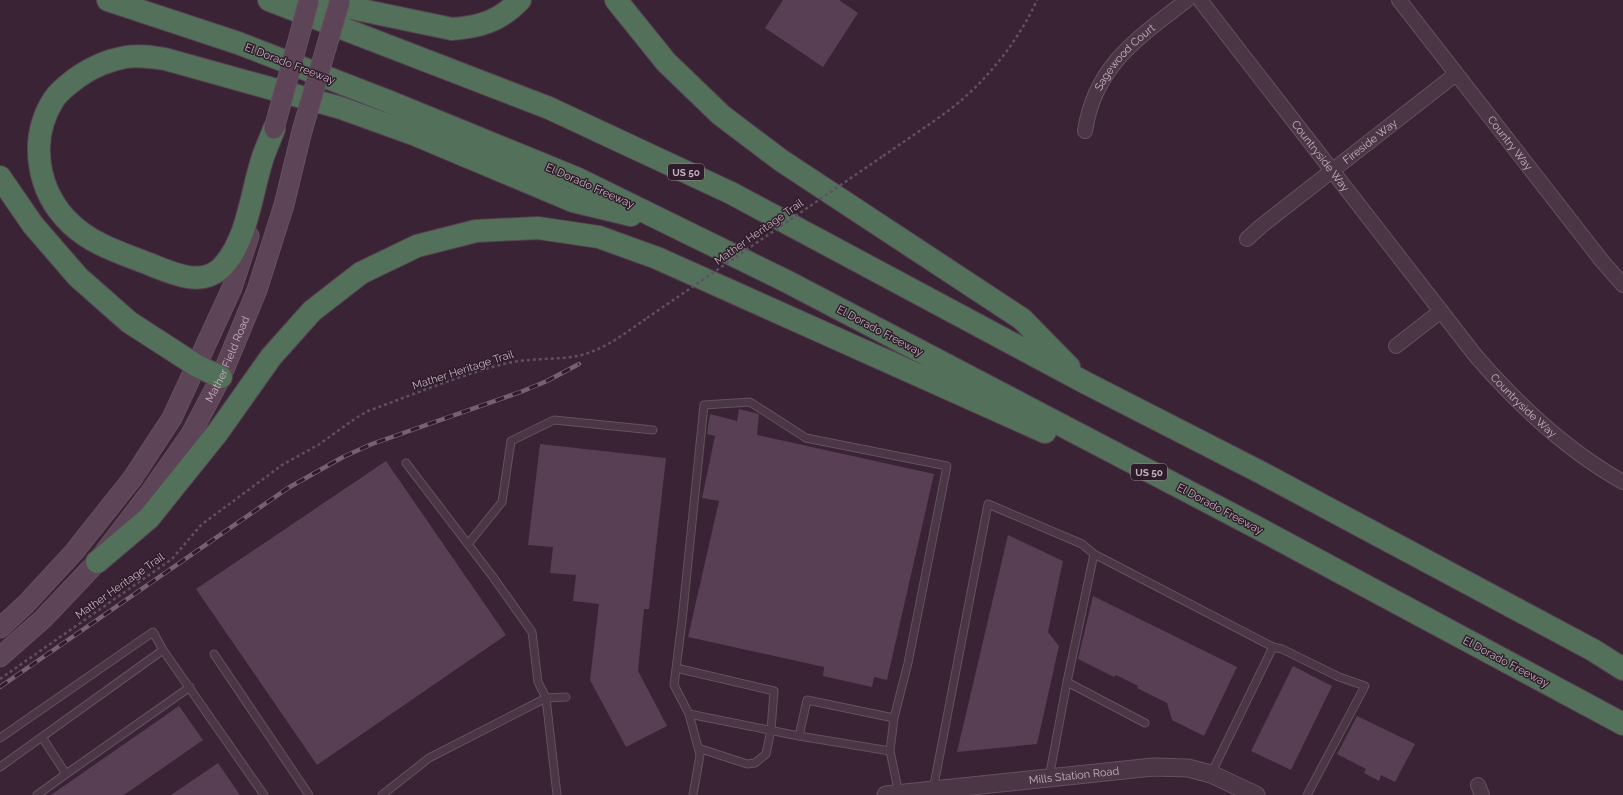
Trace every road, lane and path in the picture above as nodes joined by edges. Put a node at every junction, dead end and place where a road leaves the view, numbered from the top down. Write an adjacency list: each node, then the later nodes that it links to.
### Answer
1 (108, 0): 17 (highway, El Dorado Freeway / US 50)
2 (269, 0): 24 (highway, US 50)
3 (309, 0): 13 (main road, bridge)
4 (313, 0): 6 (highway)
5 (340, 0): 23 (main road, Mather Field Road, bridge)
6 (520, 0)
7 (616, 0): 24 (highway)
8 (1037, 0): 39 (path, Mather Heritage Trail, bridge)
9 (1187, 0): 14 (street, Sagewood Court)
10 (1200, 0): 15 (street, Countryside Way)
11 (1399, 0): 12 (street, Country Way)
12 (1456, 74): 15 (street, Fireside Way); 19 (street, Country Way)
13 (274, 129): 17 (highway); 22 (main road)
14 (1085, 131)
15 (1332, 170): 18 (street, Fireside Way); 20 (street, Countryside Way)
16 (0, 178): 22 (highway)
17 (673, 225): 28 (highway, El Dorado Freeway / US 50)
18 (1247, 239)
19 (1623, 285)
20 (1441, 311): 21 (street); 27 (street, Countryside Way)
21 (1396, 346)
22 (197, 366): 23 (highway); 32 (main road)
23 (221, 377): 31 (main road, Mather Field Road)
24 (1086, 383): 38 (highway, US 50)
25 (653, 430): 29 (lane)
26 (406, 463): 29 (lane)
27 (1623, 482)
28 (1256, 528): 31 (highway); 47 (highway, El Dorado Freeway / US 50)
29 (468, 544): 43 (lane)
30 (1094, 554): 33 (lane); 40 (lane); 58 (lane)
31 (97, 562): 36 (main road, Mather Field Road)
32 (0, 628)
33 (1273, 647): 56 (lane); 67 (lane)
34 (163, 650): 41 (lane); 50 (lane); 51 (lane)
35 (214, 654): 62 (lane)
36 (0, 657)
37 (676, 668): 44 (lane); 45 (lane); 48 (lane)
38 (1623, 670)
39 (0, 679)
40 (1067, 682): 46 (lane); 57 (lane)
41 (190, 687): 55 (lane); 61 (lane)
42 (566, 697): 43 (lane)
43 (546, 698): 63 (lane); 64 (lane)
44 (689, 714): 48 (lane); 52 (lane)
45 (894, 718): 49 (lane); 53 (lane)
46 (1145, 723)
47 (1623, 724)
48 (771, 730): 49 (lane); 52 (lane)
49 (799, 736): 53 (lane)
50 (42, 737): 54 (lane); 55 (lane)
51 (0, 738)
52 (698, 748): 65 (lane)
53 (890, 751): 59 (lane)
54 (0, 767)
55 (66, 774): 60 (lane)
56 (1211, 774): 57 (street, Mills Station Road); 66 (street, Mills Station Road)
57 (1049, 778): 58 (street, Mills Station Road)
58 (933, 790): 59 (street, Mills Station Road)
59 (892, 794)
60 (37, 795)
61 (264, 795)
62 (309, 795)
63 (382, 795)
64 (557, 795)
65 (693, 795)
66 (1256, 795)
67 (1307, 795)

